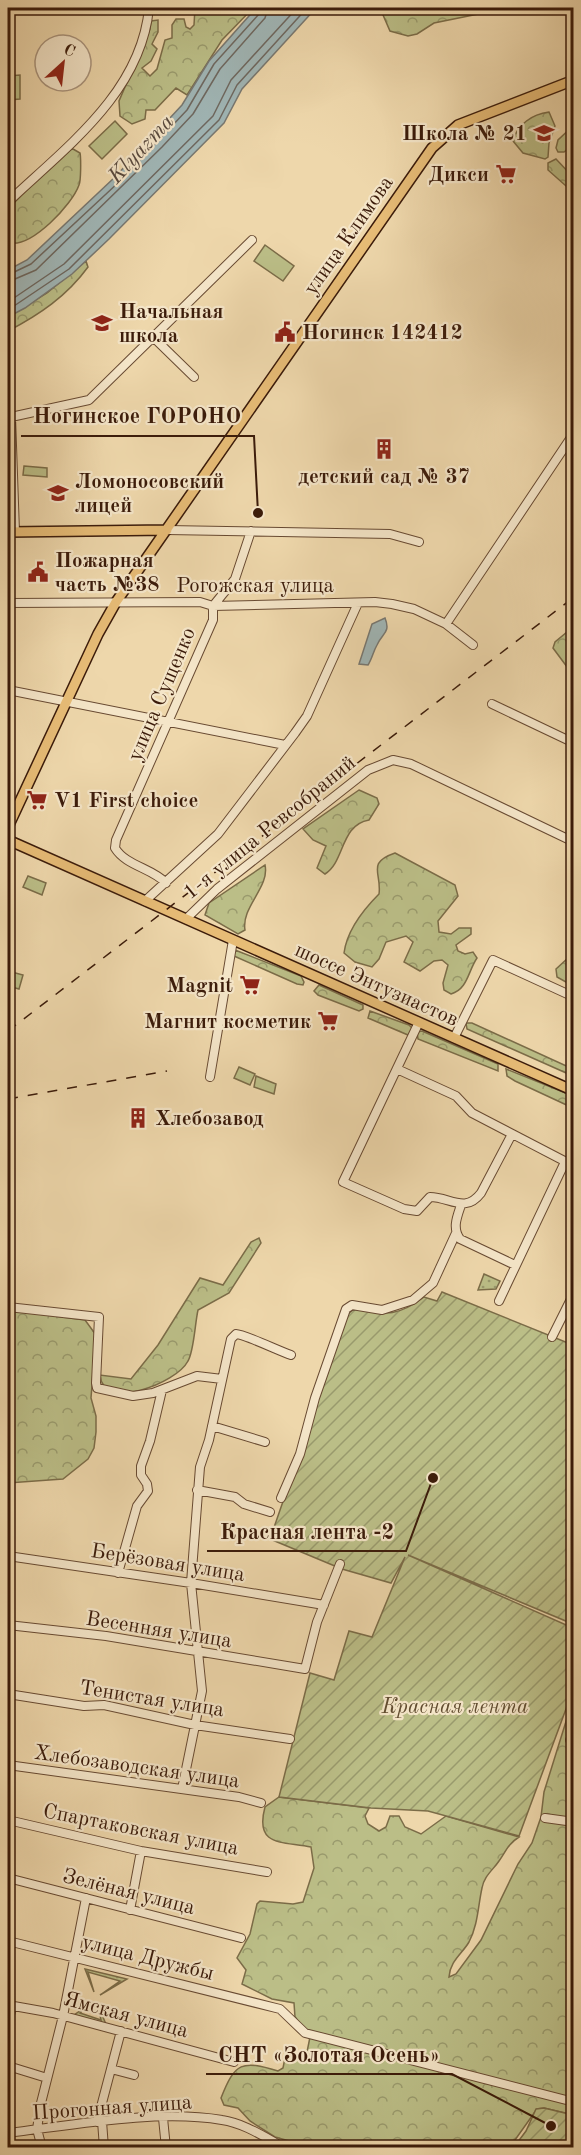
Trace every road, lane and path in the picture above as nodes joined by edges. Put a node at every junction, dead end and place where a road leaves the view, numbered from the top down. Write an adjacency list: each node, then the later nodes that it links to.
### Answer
1 (149, 8): 3 (street)
2 (573, 80): 8 (main road, улица Климова)
3 (8, 202)
4 (252, 240): 5 (street)
5 (154, 338): 6 (street); 10 (street)
6 (194, 376)
7 (573, 433): 16 (street)
8 (167, 530): 9 (street); 10 (main road); 12 (main road, улица Климова)
9 (251, 531): 11 (street); 15 (street, улица Сущенко)
10 (11, 532)
11 (419, 542)
12 (116, 602): 13 (street, Рогожская улица); 15 (street, Рогожская улица); 19 (main road, улица Климова)
13 (8, 603)
14 (358, 603): 15 (street, Рогожская улица); 16 (street, Рогожская улица); 23 (street)
15 (213, 606): 21 (street, улица Сущенко)
16 (446, 624): 17 (street, Рогожская улица)
17 (473, 645)
18 (8, 690): 19 (street)
19 (67, 701): 21 (street); 24 (main road, улица Климова)
20 (492, 704): 22 (street)
21 (167, 719): 23 (street); 27 (street, улица Сущенко)
22 (573, 743)
23 (285, 745): 27 (street)
24 (9, 823)
25 (573, 842): 29 (street, 1-я улица Ревсобраний)
26 (11, 843): 28 (main road, шоссе Энтузиастов)
27 (166, 883): 28 (street)
28 (145, 901): 29 (main road, шоссе Энтузиастов)
29 (186, 919): 30 (main road, шоссе Энтузиастов)
30 (233, 940): 32 (main road, шоссе Энтузиастов); 35 (street)
31 (573, 998): 33 (street)
32 (419, 1022): 33 (main road, шоссе Энтузиастов); 34 (street)
33 (454, 1038): 36 (main road, шоссе Энтузиастов)
34 (397, 1069): 37 (street); 39 (street)
35 (210, 1077)
36 (573, 1091)
37 (512, 1134): 38 (street); 39 (street)
38 (569, 1164): 41 (street)
39 (461, 1205): 40 (street)
40 (456, 1233): 41 (street); 52 (street)
41 (515, 1265): 43 (street)
42 (573, 1293): 45 (street)
43 (499, 1301)
44 (8, 1307): 48 (street)
45 (552, 1337)
46 (291, 1355): 47 (street)
47 (222, 1379): 48 (street); 49 (street)
48 (162, 1390): 56 (street)
49 (212, 1426): 50 (street); 51 (street)
50 (265, 1442)
51 (197, 1490): 53 (street); 57 (street)
52 (281, 1498)
53 (270, 1512)
54 (8, 1556): 56 (street, Берёзовая улица)
55 (340, 1564): 58 (street)
56 (118, 1573): 57 (street, Берёзовая улица)
57 (191, 1583): 58 (street, Берёзовая улица); 60 (street)
58 (324, 1605): 60 (street, Весенняя улица)
59 (8, 1625): 60 (street, Весенняя улица)
60 (198, 1653): 62 (street)
61 (8, 1694): 62 (street, Тенистая улица)
62 (195, 1725): 63 (street, Тенистая улица); 65 (street)
63 (290, 1739)
64 (8, 1765): 65 (street, Хлебозаводская улица)
65 (182, 1790): 66 (street, Хлебозаводская улица)
66 (261, 1803)
67 (545, 1818): 69 (street)
68 (8, 1820): 70 (street, Спартаковская улица)
69 (573, 1822)
70 (141, 1851): 71 (street, Спартаковская улица); 74 (street)
71 (267, 1872)
72 (8, 1878): 73 (street, Зелёная улица)
73 (86, 1898): 74 (street, Зелёная улица); 77 (street)
74 (130, 1910): 75 (street, Зелёная улица)
75 (241, 1938)
76 (8, 1941): 77 (street, улица Дружбы)
77 (76, 1958): 79 (street); 87 (street, улица Дружбы)
78 (10, 2006): 79 (street, Ямская улица); 80 (street)
79 (63, 2016): 81 (street, Ямская улица); 86 (street)
80 (8, 2024)
81 (121, 2031): 82 (street, Ямская улица); 84 (street)
82 (234, 2062)
83 (8, 2066): 86 (street)
84 (111, 2069): 85 (street); 89 (street)
85 (135, 2075)
86 (47, 2078): 90 (street)
87 (573, 2102)
88 (163, 2118): 89 (street, Прогонная улица); 92 (street, Прогонная улица); 95 (street)
89 (99, 2122): 90 (street, Прогонная улица); 94 (street)
90 (37, 2129): 91 (street, Прогонная улица); 93 (street)
91 (8, 2133)
92 (269, 2144): 96 (street, Прогонная улица)
93 (42, 2148)
94 (104, 2148)
95 (166, 2148)
96 (285, 2148)

